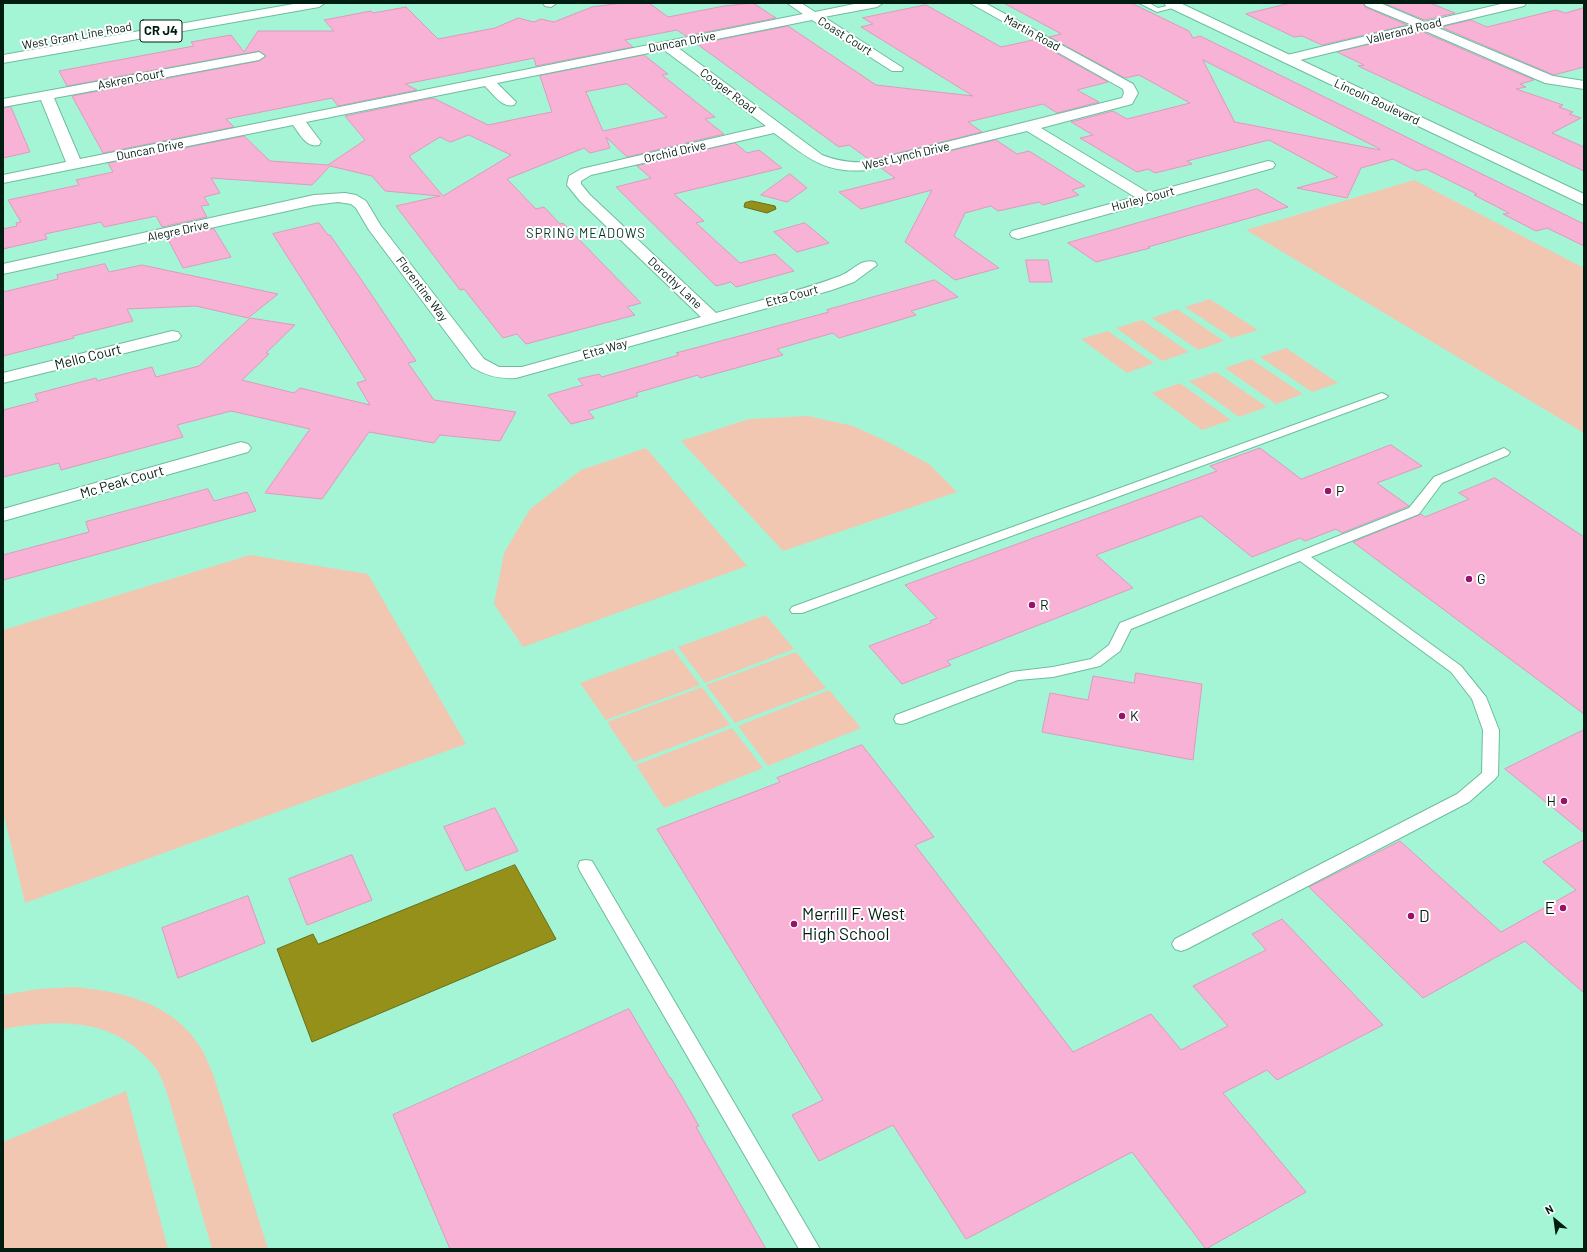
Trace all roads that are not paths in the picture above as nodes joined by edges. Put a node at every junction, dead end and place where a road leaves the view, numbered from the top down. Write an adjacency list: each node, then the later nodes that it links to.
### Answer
1 (268, 3): 14 (street, West Grant Line Road / CR J4)
2 (320, 3): 17 (street, West Grant Line Road / CR J4)
3 (793, 3): 11 (street, Coast Court)
4 (877, 3): 11 (street, Duncan Drive)
5 (976, 3): 26 (street, Martin Road)
6 (1143, 3): 10 (lane)
7 (1192, 3): 16 (street, Lincoln Boulevard)
8 (1370, 3): 12 (street)
9 (1520, 3): 12 (street, Vallerand Road)
10 (1173, 4): 18 (street, Lincoln Boulevard)
11 (813, 16): 13 (street, Duncan Drive); 19 (street, Coast Court)
12 (1423, 26): 16 (street, Vallerand Road); 21 (street)
13 (666, 45): 20 (street, Duncan Drive); 27 (street, Cooper Road)
14 (3, 49)
15 (259, 56): 22 (street, Askren Court)
16 (1304, 56): 18 (street, Vallerand Road); 34 (street, Lincoln Boulevard)
17 (3, 59)
18 (1288, 59): 37 (street, Lincoln Boulevard)
19 (897, 68)
20 (487, 82): 23 (street); 25 (street, Duncan Drive)
21 (1584, 85)
22 (46, 95): 24 (street, Askren Court); 30 (street)
23 (509, 102)
24 (3, 104)
25 (297, 120): 29 (street); 30 (street, Duncan Drive)
26 (1029, 126): 28 (street, West Lynch Drive); 35 (street)
27 (777, 128): 28 (street, Cooper Road); 33 (street, Orchid Drive)
28 (790, 138)
29 (314, 142)
30 (75, 165): 32 (street, Duncan Drive)
31 (1268, 165): 35 (street, Hurley Court)
32 (3, 179)
33 (574, 179): 41 (street, Dorothy Lane)
34 (1584, 186)
35 (1146, 198): 38 (street, Hurley Court)
36 (353, 200): 40 (street, Alegre Drive); 43 (street, Florentine Way)
37 (1584, 200)
38 (1018, 234)
39 (868, 265): 41 (street, Etta Court)
40 (3, 269)
41 (712, 318): 43 (street, Etta Way)
42 (172, 336): 44 (street, Mello Court)
43 (496, 373)
44 (3, 378)
45 (1382, 396): 50 (lane)
46 (241, 448): 48 (street, Mc Peak Court)
47 (1504, 452): 49 (lane)
48 (3, 515)
49 (1302, 556): 51 (lane); 53 (lane)
50 (797, 610)
51 (901, 719)
52 (586, 866): 54 (lane)
53 (1181, 944)
54 (810, 1249)

